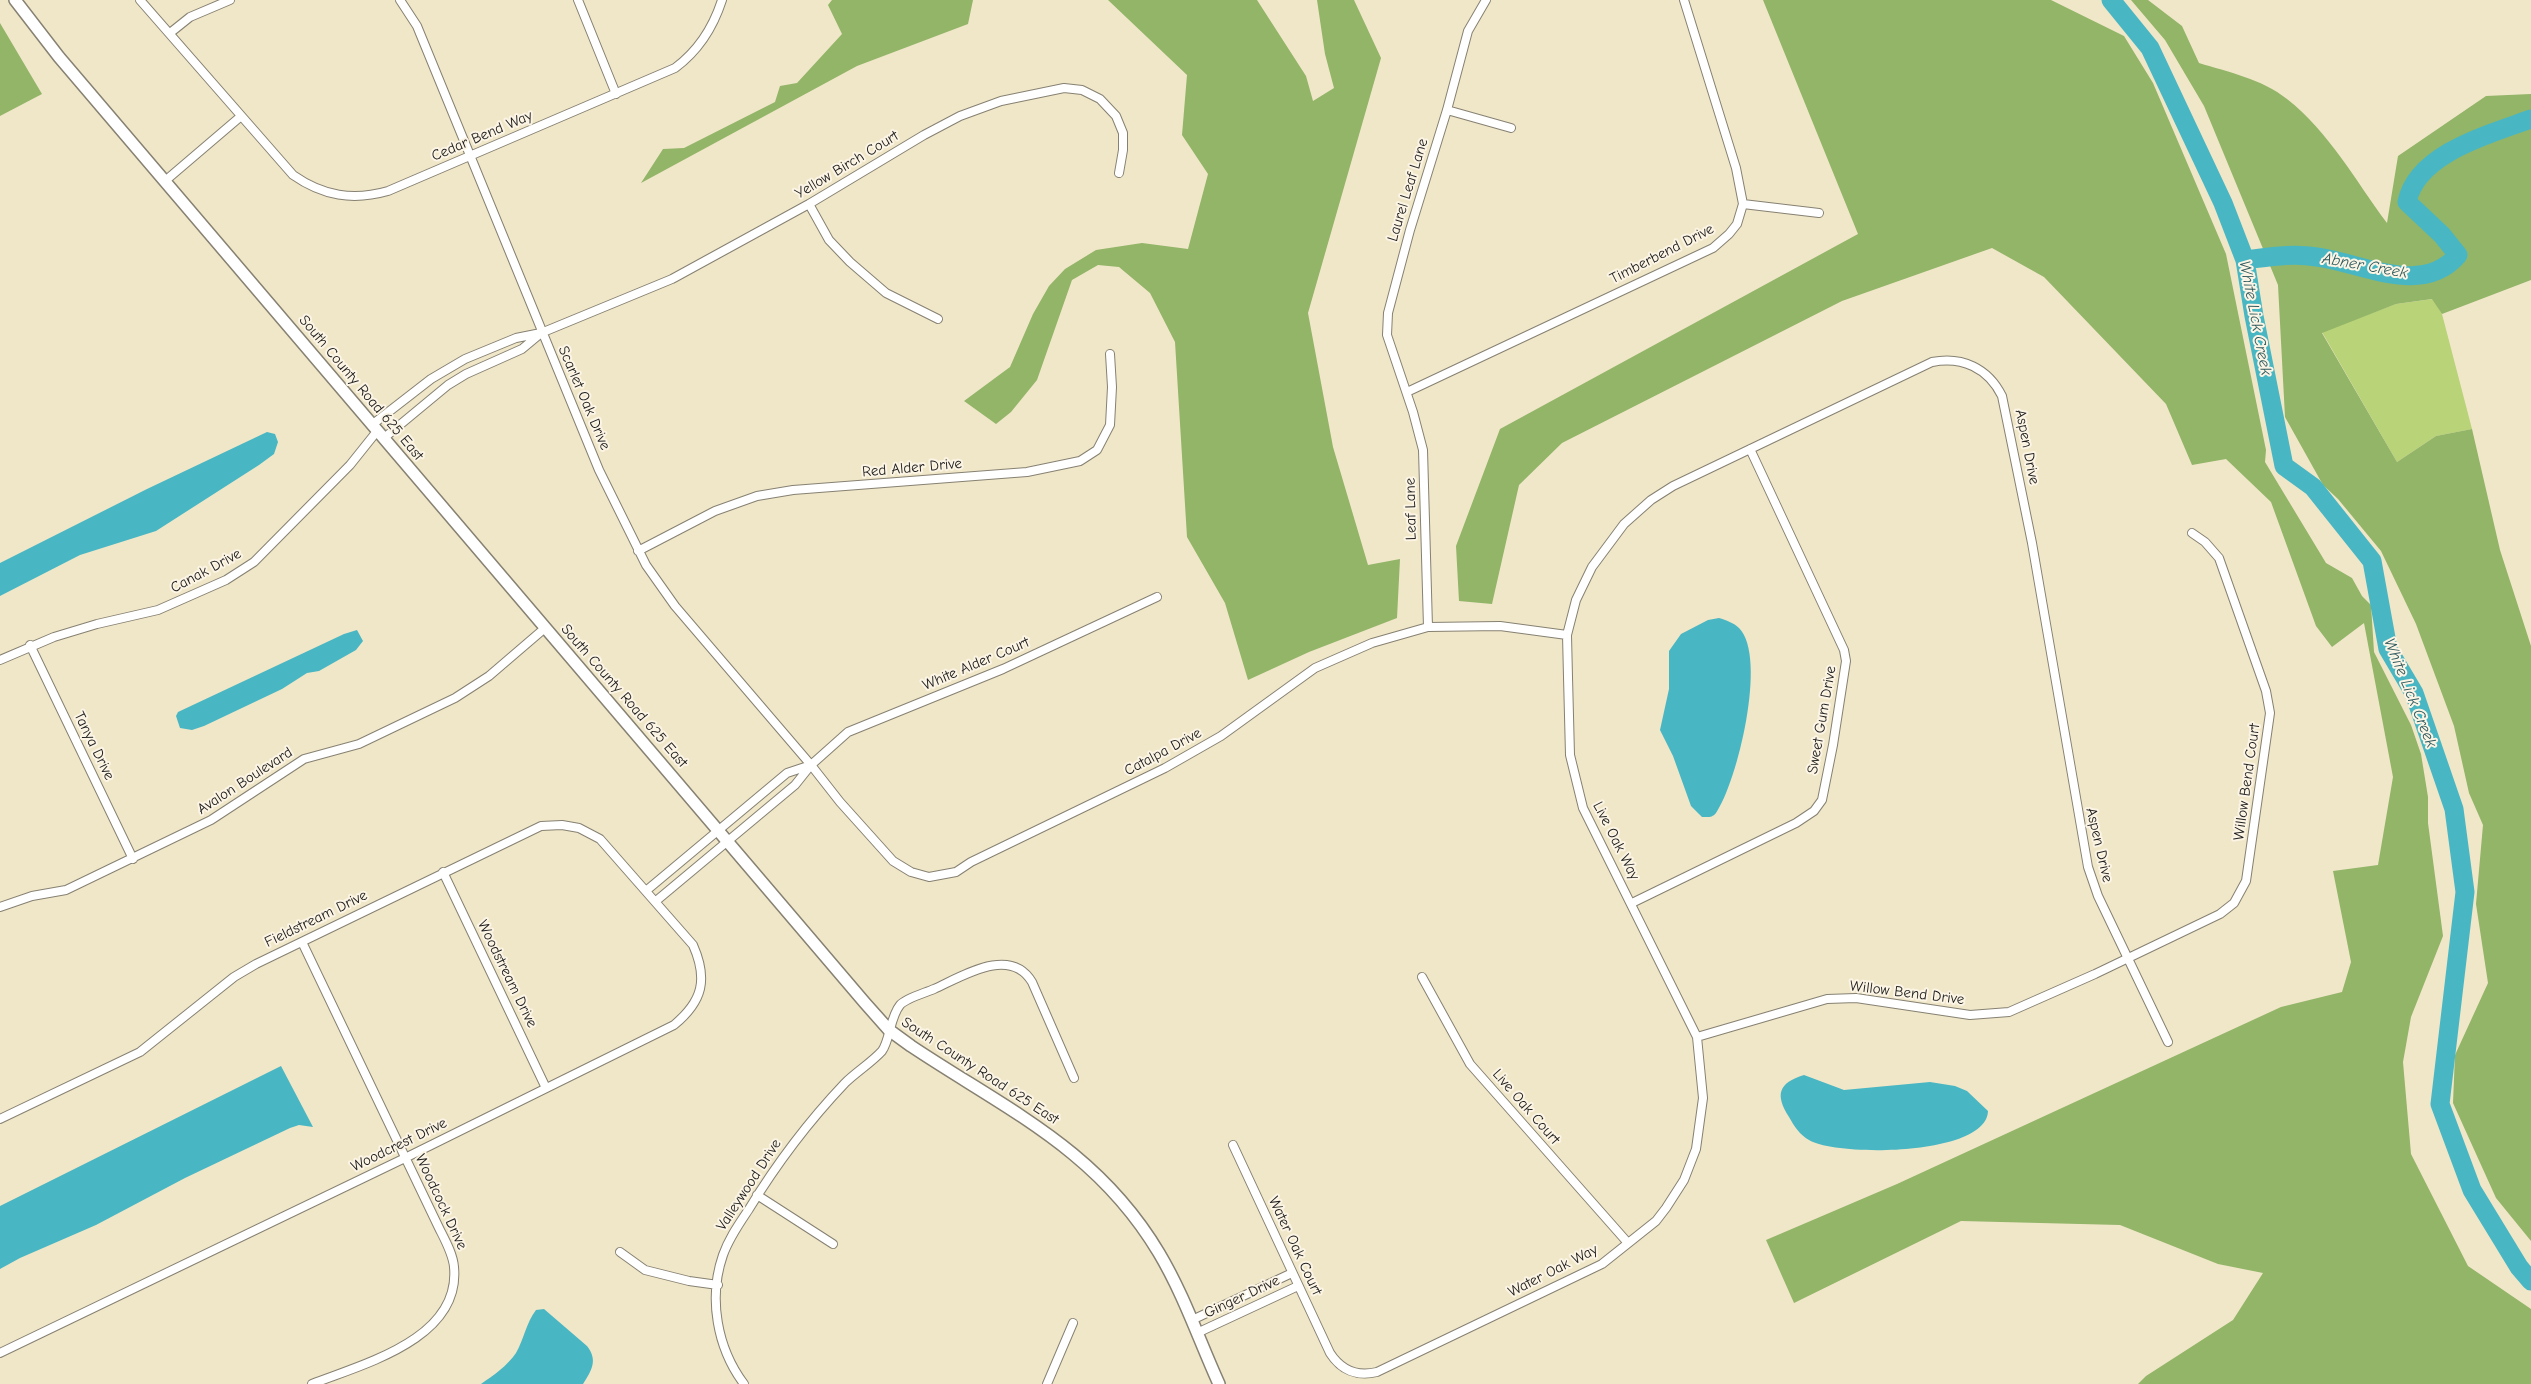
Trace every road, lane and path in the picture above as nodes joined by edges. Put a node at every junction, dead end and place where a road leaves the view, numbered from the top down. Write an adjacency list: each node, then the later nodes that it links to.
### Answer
1 (15, 0): 16 (street, South County Road 625 East)
2 (140, 0): 9 (street, Cedar Bend Way)
3 (230, 0): 9 (street)
4 (400, 0): 14 (street, Scarlet Oak Drive)
5 (578, 0): 10 (street)
6 (722, 0): 10 (street, Cedar Bend Way)
7 (1486, 0): 11 (street, Laurel Leaf Lane)
8 (1684, 0): 18 (street)
9 (170, 33): 12 (street, Cedar Bend Way)
10 (616, 94): 14 (street, Cedar Bend Way)
11 (1447, 110): 13 (street); 23 (street, Laurel Leaf Lane)
12 (240, 117): 14 (street, Cedar Bend Way); 16 (street)
13 (1510, 128)
14 (470, 156): 21 (street, Scarlet Oak Drive)
15 (1119, 173): 17 (street, Yellow Birch Court)
16 (165, 181): 24 (street, South County Road 625 East)
17 (809, 204): 20 (street); 21 (street, Yellow Birch Court)
18 (1743, 204): 19 (street); 23 (street, Timberbend Drive)
19 (1819, 213)
20 (938, 319)
21 (541, 333): 24 (street, Yellow Birch Court); 24 (street, Yellow Birch Court); 27 (street, Scarlet Oak Drive)
22 (1110, 354): 27 (street, Red Alder Drive)
23 (1407, 392): 29 (street, Leaf Lane)
24 (378, 431): 30 (street, South County Road 625 East); 32 (street, Canak Drive)
25 (1750, 449): 31 (street, Aspen Drive); 41 (street, Sweet Gum Drive); 44 (street, Aspen Drive)
26 (2192, 533): 44 (street, Willow Bend Court)
27 (638, 551): 34 (street, Scarlet Oak Drive)
28 (1157, 597): 34 (street, White Alder Court)
29 (1428, 627): 31 (street, Catalpa Drive); 34 (street, Catalpa Drive)
30 (545, 628): 35 (street, South County Road 625 East); 37 (street, Avalon Boulevard)
31 (1567, 635): 41 (street, Live Oak Way)
32 (30, 645): 33 (street, Canak Drive); 37 (street, Tanya Drive)
33 (0, 660)
34 (811, 765): 35 (street, White Alder Court); 36 (street, White Alder Court)
35 (718, 829): 36 (street, South County Road 625 East); 39 (street)
36 (727, 839): 40 (street); 46 (street, South County Road 625 East)
37 (133, 859): 42 (street, Avalon Boulevard)
38 (443, 872): 39 (street, Fieldstream Drive); 43 (street, Fieldstream Drive); 50 (street, Woodstream Drive)
39 (647, 890): 40 (street, Fieldstream Drive)
40 (656, 900): 50 (street, Woodcrest Drive)
41 (1632, 903): 47 (street, Live Oak Way)
42 (0, 907)
43 (302, 942): 51 (street, Fieldstream Drive); 53 (street, Woodcock Drive)
44 (2129, 958): 47 (street, Willow Bend Drive); 48 (street, Aspen Drive)
45 (1422, 977): 55 (street, Live Oak Court)
46 (889, 1030): 49 (street, Valleywood Drive); 54 (street, Valleywood Drive); 61 (street, South County Road 625 East)
47 (1697, 1037): 55 (street, Water Oak Way)
48 (2168, 1042)
49 (1074, 1078)
50 (546, 1088): 53 (street, Woodcrest Drive)
51 (0, 1118)
52 (1232, 1144): 58 (street, Water Oak Court)
53 (405, 1158): 64 (street, Woodcrest Drive); 66 (street, Woodcock Drive)
54 (757, 1195): 56 (street); 59 (street, Valleywood Drive)
55 (1628, 1242): 65 (street, Water Oak Way)
56 (833, 1244)
57 (620, 1252): 59 (street)
58 (1292, 1273): 60 (street, Water Oak Court); 61 (street, Ginger Drive)
59 (718, 1285): 67 (street, Valleywood Drive)
60 (1298, 1286): 63 (street, Ginger Drive); 65 (street, Water Oak Court)
61 (1192, 1320): 63 (street, South County Road 625 East)
62 (1073, 1323): 68 (street)
63 (1197, 1333): 69 (street, South County Road 625 East)
64 (0, 1353)
65 (1334, 1359)
66 (312, 1384)
67 (744, 1384)
68 (1047, 1384)
69 (1219, 1384)

